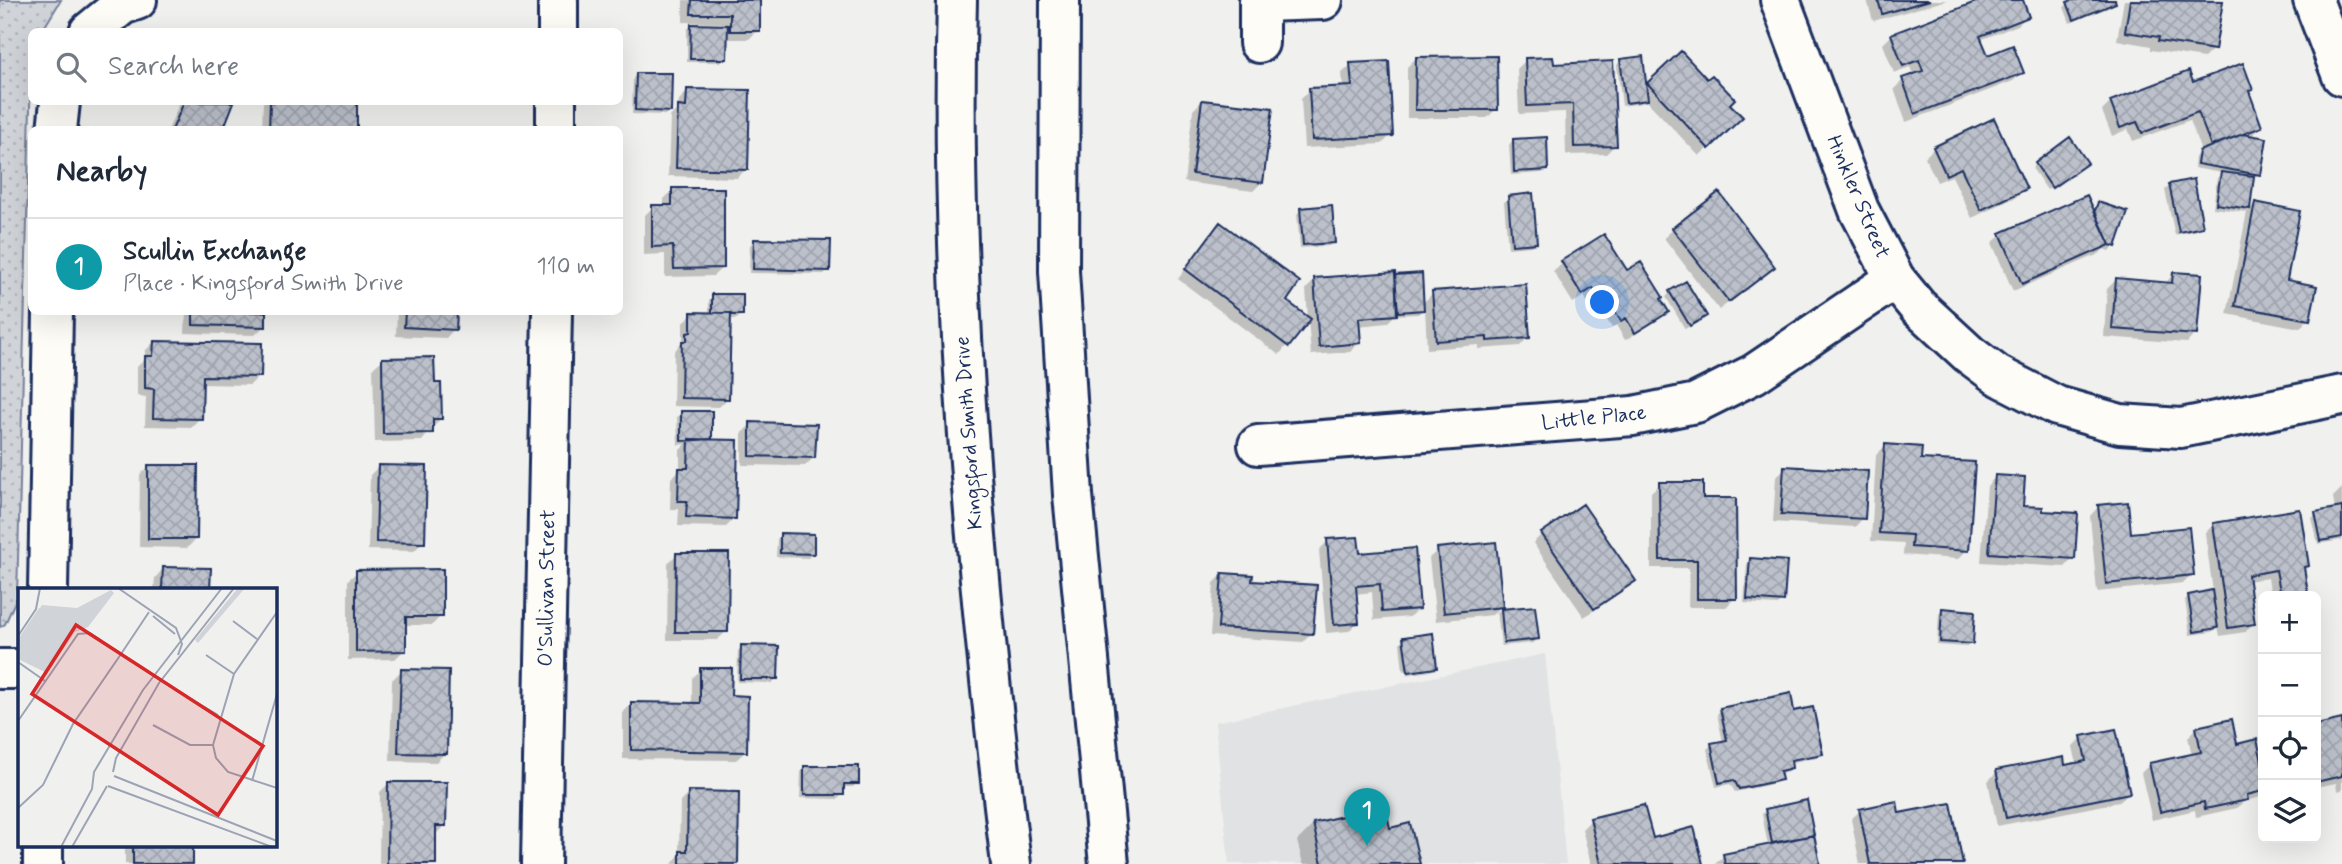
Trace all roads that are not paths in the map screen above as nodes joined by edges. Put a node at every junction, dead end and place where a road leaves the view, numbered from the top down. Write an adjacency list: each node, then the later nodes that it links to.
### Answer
1 (137, 0): 9 (street)
2 (558, 0): 10 (street)
3 (957, 0): 28 (street, Kingsford Smith Drive)
4 (1060, 0): 29 (street)
5 (1323, 0): 8 (street)
6 (1780, 0): 17 (street, Hinkler Street)
7 (2313, 0): 12 (street)
8 (1259, 1): 11 (street)
9 (94, 28)
10 (558, 28)
11 (1259, 43)
12 (2342, 76)
13 (60, 105): 15 (street)
14 (556, 105): 16 (street)
15 (57, 126)
16 (556, 126)
17 (1895, 279): 20 (street, Hinkler Street); 21 (street, Little Place)
18 (53, 315): 22 (street)
19 (552, 315): 27 (street, O'Sullivan Street)
20 (2342, 395)
21 (1258, 445)
22 (48, 588)
23 (0, 668): 24 (street)
24 (18, 669)
25 (43, 846): 26 (street)
26 (43, 864)
27 (541, 864)
28 (1011, 864)
29 (1108, 864)

